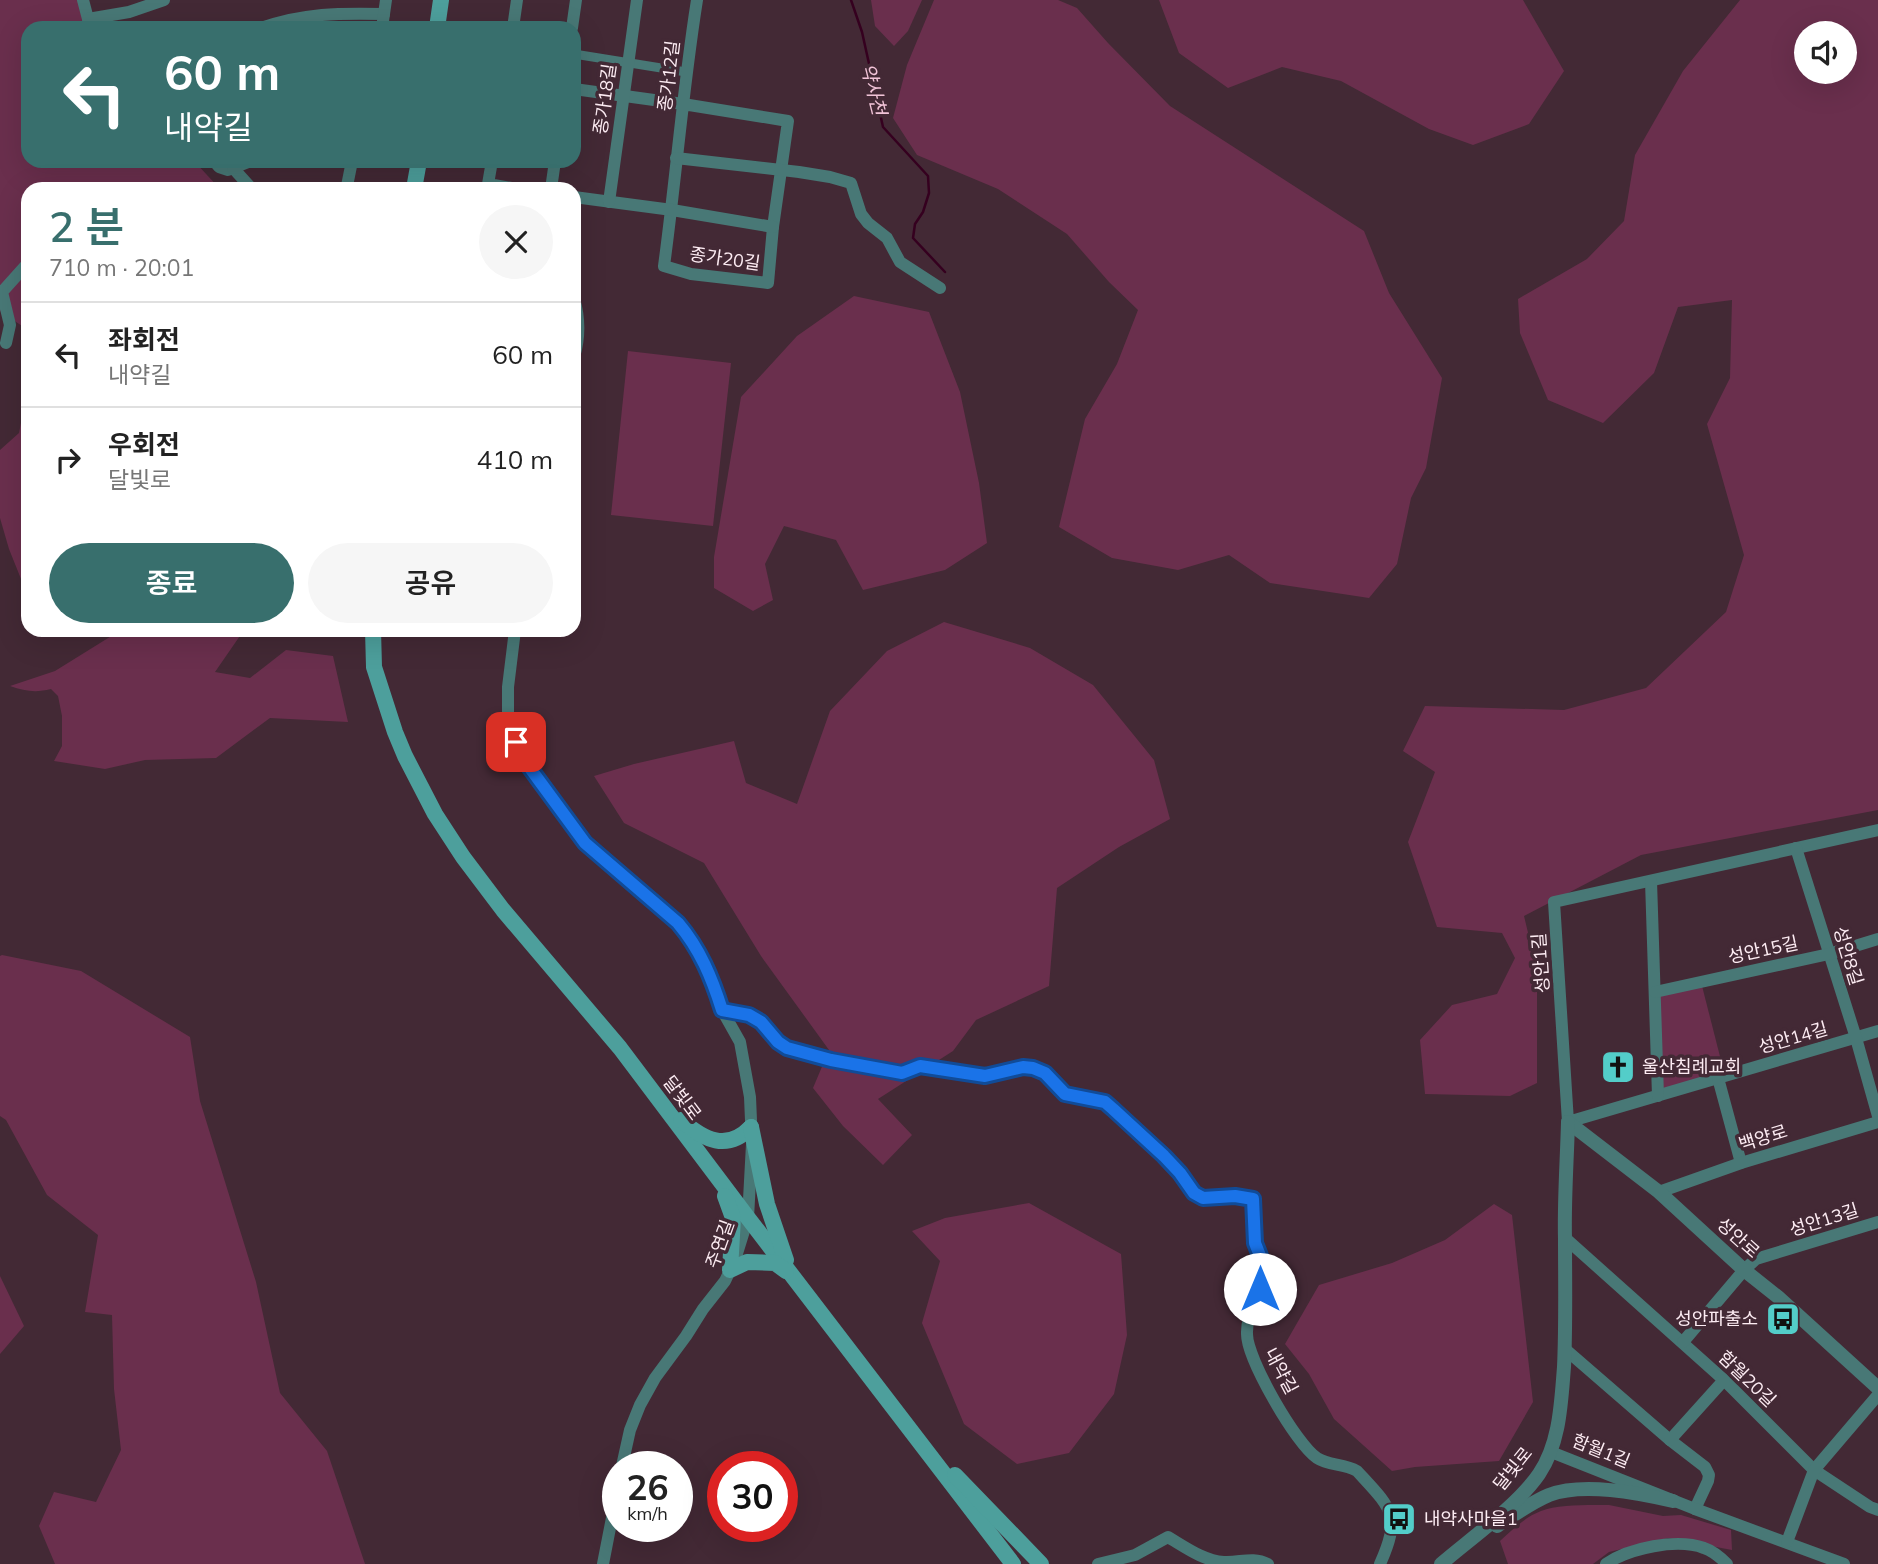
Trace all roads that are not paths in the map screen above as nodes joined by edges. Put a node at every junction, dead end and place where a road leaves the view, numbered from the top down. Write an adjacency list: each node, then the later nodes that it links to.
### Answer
1 (83, 0): 10 (street)
2 (164, 0): 11 (street)
3 (386, 0): 9 (street)
4 (441, 0): 14 (main road)
5 (517, 0): 15 (street)
6 (576, 0): 16 (street)
7 (637, 0): 18 (street, 종가18길)
8 (697, 0): 19 (street, 종가12길)
9 (383, 14): 12 (street); 13 (street)
10 (90, 21)
11 (100, 21)
12 (286, 21)
13 (382, 21)
14 (439, 21)
15 (514, 21)
16 (573, 21)
17 (581, 55): 18 (street)
18 (628, 63): 19 (street); 21 (street, 종가18길)
19 (686, 72): 22 (street, 종가12길)
20 (581, 90): 21 (street)
21 (623, 97): 22 (street); 29 (street, 종가18길)
22 (683, 104): 23 (street, 종가12길); 26 (street, 종가20길)
23 (676, 158): 26 (street); 30 (street, 종가12길)
24 (224, 168): 25 (street)
25 (230, 169): 27 (street)
26 (781, 171): 31 (street, 종가20길); 33 (street)
27 (244, 182)
28 (581, 198): 29 (street)
29 (609, 202): 30 (street)
30 (672, 210): 31 (street); 31 (street, 종가20길)
31 (773, 227)
32 (21, 271): 34 (street)
33 (940, 288)
34 (1, 292): 35 (street)
35 (6, 343)
36 (373, 637): 49 (main road, 달빛로)
37 (514, 637): 44 (street)
38 (1878, 830): 39 (street, 성안1길)
39 (1796, 848): 40 (street, 성안1길); 42 (street, 성안8길)
40 (1651, 881): 43 (street); 51 (street, 성안1길)
41 (1878, 939): 42 (street, 성안15길)
42 (1829, 954): 43 (street, 성안15길); 46 (street, 성안8길)
43 (1655, 992): 48 (street)
44 (722, 1010): 53 (street, 주연길); 84 (street, 내약길)
45 (1878, 1031): 46 (street, 성안14길)
46 (1856, 1038): 47 (street, 성안14길); 50 (street, 성안8길)
47 (1718, 1078): 48 (street, 성안14길); 54 (street)
48 (1658, 1097): 51 (street, 성안14길)
49 (666, 1109): 53 (main road); 55 (main road, 달빛로)
50 (1878, 1116)
51 (1568, 1122): 56 (street, 성안로); 59 (street, 함월1길)
52 (1878, 1122): 54 (street, 백양로)
53 (751, 1127): 57 (street, 주연길); 62 (main road)
54 (1741, 1163): 56 (street, 백양로)
55 (721, 1182): 57 (main road, 달빛로); 60 (main road)
56 (1660, 1192): 61 (street, 성안로)
57 (748, 1219): 60 (street, 주연길); 62 (main road, 달빛로)
58 (1878, 1222): 61 (street, 성안13길)
59 (1564, 1237): 63 (street, 함월20길); 64 (street, 함월1길)
60 (730, 1270): 62 (main road); 70 (street, 주연길)
61 (1744, 1270): 63 (street); 66 (street, 성안로)
62 (791, 1275): 69 (main road, 달빛로)
63 (1683, 1342): 65 (street, 함월20길)
64 (1564, 1349): 68 (street); 71 (street, 함월1길)
65 (1724, 1380): 68 (street); 72 (street, 함월20길)
66 (1878, 1388)
67 (1878, 1395): 72 (street)
68 (1670, 1440): 74 (street)
69 (925, 1448): 80 (main road, 달빛로); 81 (main road)
70 (625, 1451)
71 (1551, 1452): 73 (street, 함월1길); 78 (street, 달빛로)
72 (1814, 1470): 75 (street, 함월20길); 77 (street)
73 (1673, 1501): 74 (street, 함월1길); 78 (street)
74 (1695, 1509): 77 (street, 함월1길)
75 (1878, 1510)
76 (607, 1542): 79 (street)
77 (1787, 1542): 88 (street, 함월1길)
78 (1460, 1548): 85 (street, 달빛로)
79 (603, 1564)
80 (1013, 1564)
81 (1041, 1564)
82 (1098, 1564): 83 (street)
83 (1268, 1564)
84 (1380, 1564)
85 (1441, 1564)
86 (1606, 1564): 87 (street)
87 (1727, 1564)
88 (1844, 1564)

